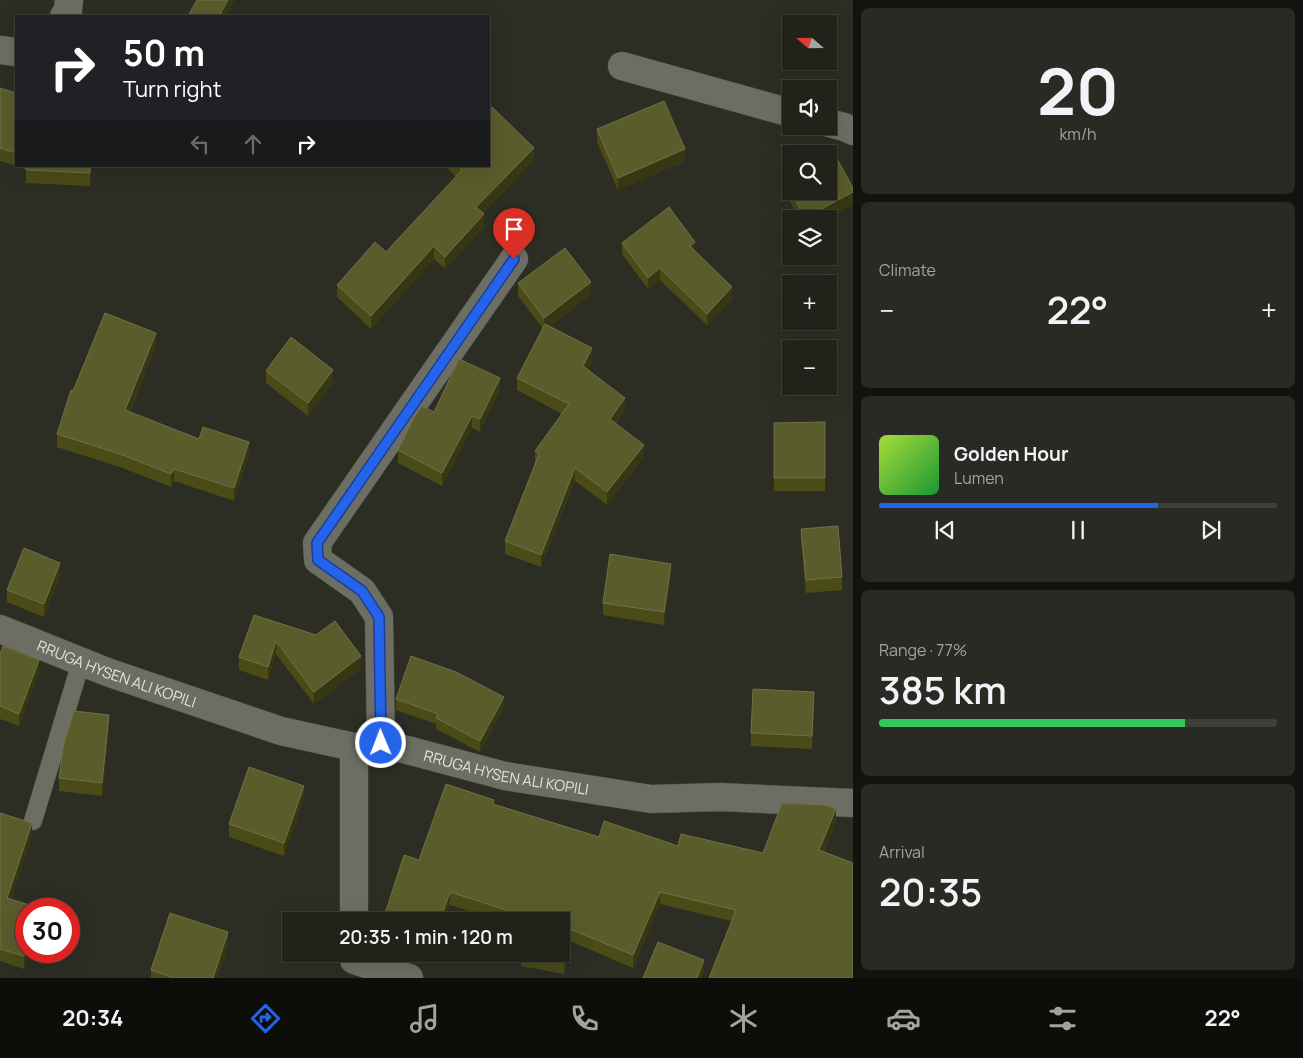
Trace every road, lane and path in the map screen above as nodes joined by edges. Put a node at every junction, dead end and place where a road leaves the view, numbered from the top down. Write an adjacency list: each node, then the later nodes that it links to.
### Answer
1 (68, 0): 2 (street)
2 (65, 15)
3 (0, 50): 4 (street)
4 (15, 52)
5 (622, 66): 6 (street)
6 (782, 111)
7 (837, 125): 8 (street)
8 (853, 131)
9 (514, 259): 12 (street)
10 (0, 629): 11 (street, RRUGA HYSEN ALI KOPILI)
11 (82, 662): 13 (street, RRUGA HYSEN ALI KOPILI); 15 (lane)
12 (381, 743): 13 (street, RRUGA HYSEN ALI KOPILI); 14 (street, RRUGA HYSEN ALI KOPILI)
13 (354, 747): 16 (street)
14 (853, 803)
15 (33, 820)
16 (354, 912)
17 (354, 964): 18 (street)
18 (409, 978)

